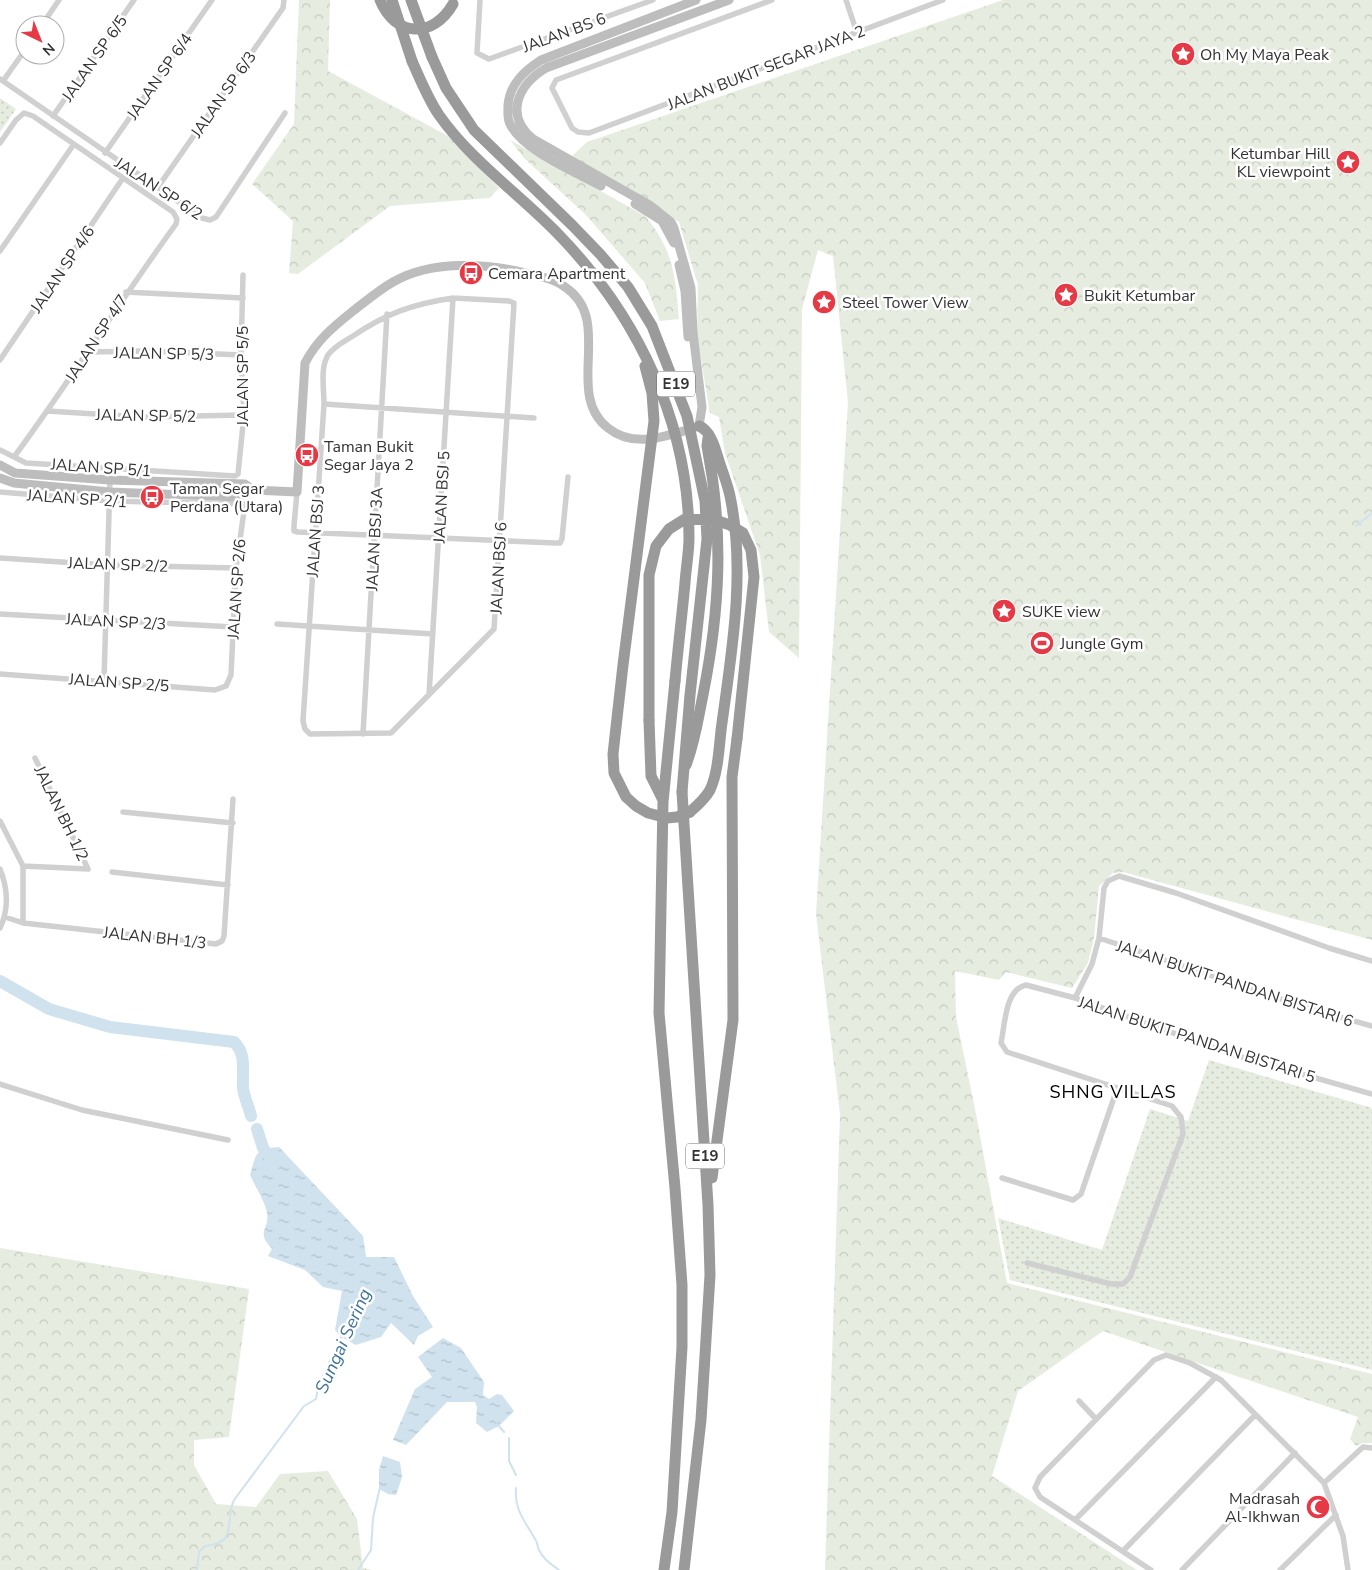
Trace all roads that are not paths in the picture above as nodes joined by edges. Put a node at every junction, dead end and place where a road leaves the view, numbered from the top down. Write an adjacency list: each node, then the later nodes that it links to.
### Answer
1 (59, 0): 16 (street)
2 (134, 0): 21 (street, JALAN SP 6/5)
3 (212, 0): 24 (street, JALAN SP 6/4)
4 (284, 0): 26 (street, JALAN SP 6/3)
5 (380, 0): 15 (highway, bridge)
6 (392, 0): 34 (highway, E19, bridge)
7 (411, 0): 80 (highway, E19, bridge)
8 (480, 0): 9 (street, JALAN BS 6)
9 (653, 0)
10 (696, 0): 45 (street)
11 (729, 0): 45 (street)
12 (772, 0): 17 (street, JALAN BUKIT SEGAR JAYA 2)
13 (846, 0): 17 (street)
14 (944, 0): 17 (street, JALAN BUKIT SEGAR JAYA 2)
15 (453, 2)
16 (49, 15)
17 (856, 33)
18 (15, 63): 19 (street)
19 (2, 80): 21 (street, JALAN SP 6/2)
20 (285, 113): 26 (street, JALAN SP 6/2)
21 (54, 116): 24 (street, JALAN SP 6/2)
22 (0, 144): 23 (street)
23 (74, 144): 25 (street); 27 (street)
24 (105, 152): 26 (street, JALAN SP 6/2)
25 (123, 178): 29 (street, JALAN SP 4/7); 37 (street, JALAN SP 4/6)
26 (158, 187)
27 (0, 251)
28 (243, 274): 30 (street, JALAN SP 5/5)
29 (126, 292): 30 (street); 35 (street, JALAN SP 4/7)
30 (242, 298): 36 (street, JALAN SP 5/5)
31 (453, 298): 32 (street, JALAN BSJ 3); 33 (street, JALAN BSJ 3); 41 (street, JALAN BSJ 5)
32 (514, 304): 43 (street, JALAN BSJ 6)
33 (387, 314): 38 (street, JALAN BSJ 3); 39 (street, JALAN BSJ 3A)
34 (634, 332): 46 (highway, bridge); 82 (highway, E19, bridge)
35 (87, 352): 36 (street, JALAN SP 5/3); 40 (street, JALAN SP 4/7)
36 (241, 355): 42 (street, JALAN SP 5/5)
37 (0, 360)
38 (324, 404): 39 (street); 59 (street, JALAN BSJ 3)
39 (381, 407): 41 (street); 60 (street, JALAN BSJ 3A)
40 (48, 411): 42 (street, JALAN SP 5/2); 48 (street, JALAN SP 4/7)
41 (446, 413): 43 (street); 61 (street, JALAN BSJ 5)
42 (244, 415): 50 (street, JALAN SP 5/5)
43 (506, 416): 44 (street); 62 (street, JALAN BSJ 6)
44 (534, 418)
45 (699, 426): 46 (highway); 56 (street)
46 (708, 435): 80 (highway, bridge)
47 (0, 450): 48 (street, JALAN SP 5/1)
48 (14, 457): 50 (street, JALAN SP 5/1)
49 (0, 465): 53 (street)
50 (235, 476)
51 (568, 477): 62 (street)
52 (0, 478): 57 (street)
53 (110, 480): 54 (street); 57 (street)
54 (253, 490): 56 (street); 57 (street)
55 (0, 492): 57 (street, JALAN SP 2/1)
56 (297, 492): 59 (street)
57 (109, 496): 58 (street, JALAN SP 2/1); 64 (street)
58 (244, 504): 65 (street, JALAN SP 2/6)
59 (315, 532): 60 (street); 69 (street, JALAN BSJ 3)
60 (374, 535): 61 (street); 71 (street, JALAN BSJ 3A)
61 (439, 539): 62 (street); 72 (street, JALAN BSJ 5)
62 (500, 542): 76 (street, JALAN BSJ 6)
63 (0, 558): 64 (street, JALAN SP 2/2)
64 (108, 565): 65 (street, JALAN SP 2/2); 67 (street)
65 (236, 568): 70 (street, JALAN SP 2/6)
66 (0, 614): 67 (street, JALAN SP 2/3)
67 (106, 621): 70 (street, JALAN SP 2/3); 75 (street)
68 (277, 624): 69 (street)
69 (309, 626): 71 (street); 77 (street, JALAN BSJ 3)
70 (233, 627): 74 (street, JALAN SP 2/6)
71 (369, 630): 72 (street); 78 (street, JALAN BSJ 3A)
72 (433, 634): 76 (street, JALAN BSJ 5)
73 (0, 674): 75 (street, JALAN SP 2/5)
74 (231, 675): 75 (street, JALAN SP 2/5)
75 (104, 680)
76 (429, 695): 78 (street, JALAN BSJ 6)
77 (306, 729): 78 (street, JALAN BSJ 6)
78 (363, 734)
79 (34, 758): 86 (street, JALAN BH 1/2)
80 (682, 773): 102 (highway, E19, bridge)
81 (234, 799): 85 (street, JALAN BH 1/3)
82 (663, 802): 102 (highway, bridge); 111 (highway, E19)
83 (123, 812): 85 (street)
84 (0, 821): 86 (street)
85 (233, 822): 89 (street, JALAN BH 1/3)
86 (23, 866): 91 (street)
87 (0, 869): 90 (street)
88 (112, 872): 89 (street)
89 (228, 885): 91 (street, JALAN BH 1/3)
90 (5, 917): 91 (street, JALAN BH 1/3); 92 (street)
91 (23, 923)
92 (0, 928)
93 (1099, 938): 94 (street); 95 (street); 96 (street, JALAN BUKIT PANDAN BISTARI 6)
94 (1372, 961)
95 (1075, 998): 98 (street, JALAN BUKIT PANDAN BISTARI 5); 99 (street, JALAN BUKIT PANDAN BISTARI 5)
96 (1372, 1026)
97 (0, 1084): 100 (street)
98 (1117, 1089): 101 (street); 103 (street)
99 (1372, 1094)
100 (228, 1140)
101 (1002, 1178)
102 (708, 1205): 118 (highway, E19)
103 (1027, 1263)
104 (1216, 1377): 106 (street); 107 (street); 113 (street)
105 (1079, 1402): 107 (street)
106 (1255, 1415): 109 (street); 114 (street)
107 (1096, 1419): 113 (street)
108 (1372, 1448): 110 (street)
109 (1295, 1453): 110 (street); 120 (street)
110 (1324, 1483): 112 (street)
111 (672, 1512): 116 (highway); 117 (highway, E19)
112 (1336, 1515): 115 (street); 122 (street)
113 (1076, 1520): 114 (street)
114 (1123, 1551): 119 (street)
115 (1287, 1567): 121 (street)
116 (659, 1570)
117 (664, 1570)
118 (684, 1570)
119 (1151, 1570)
120 (1182, 1570)
121 (1280, 1570)
122 (1348, 1570)

